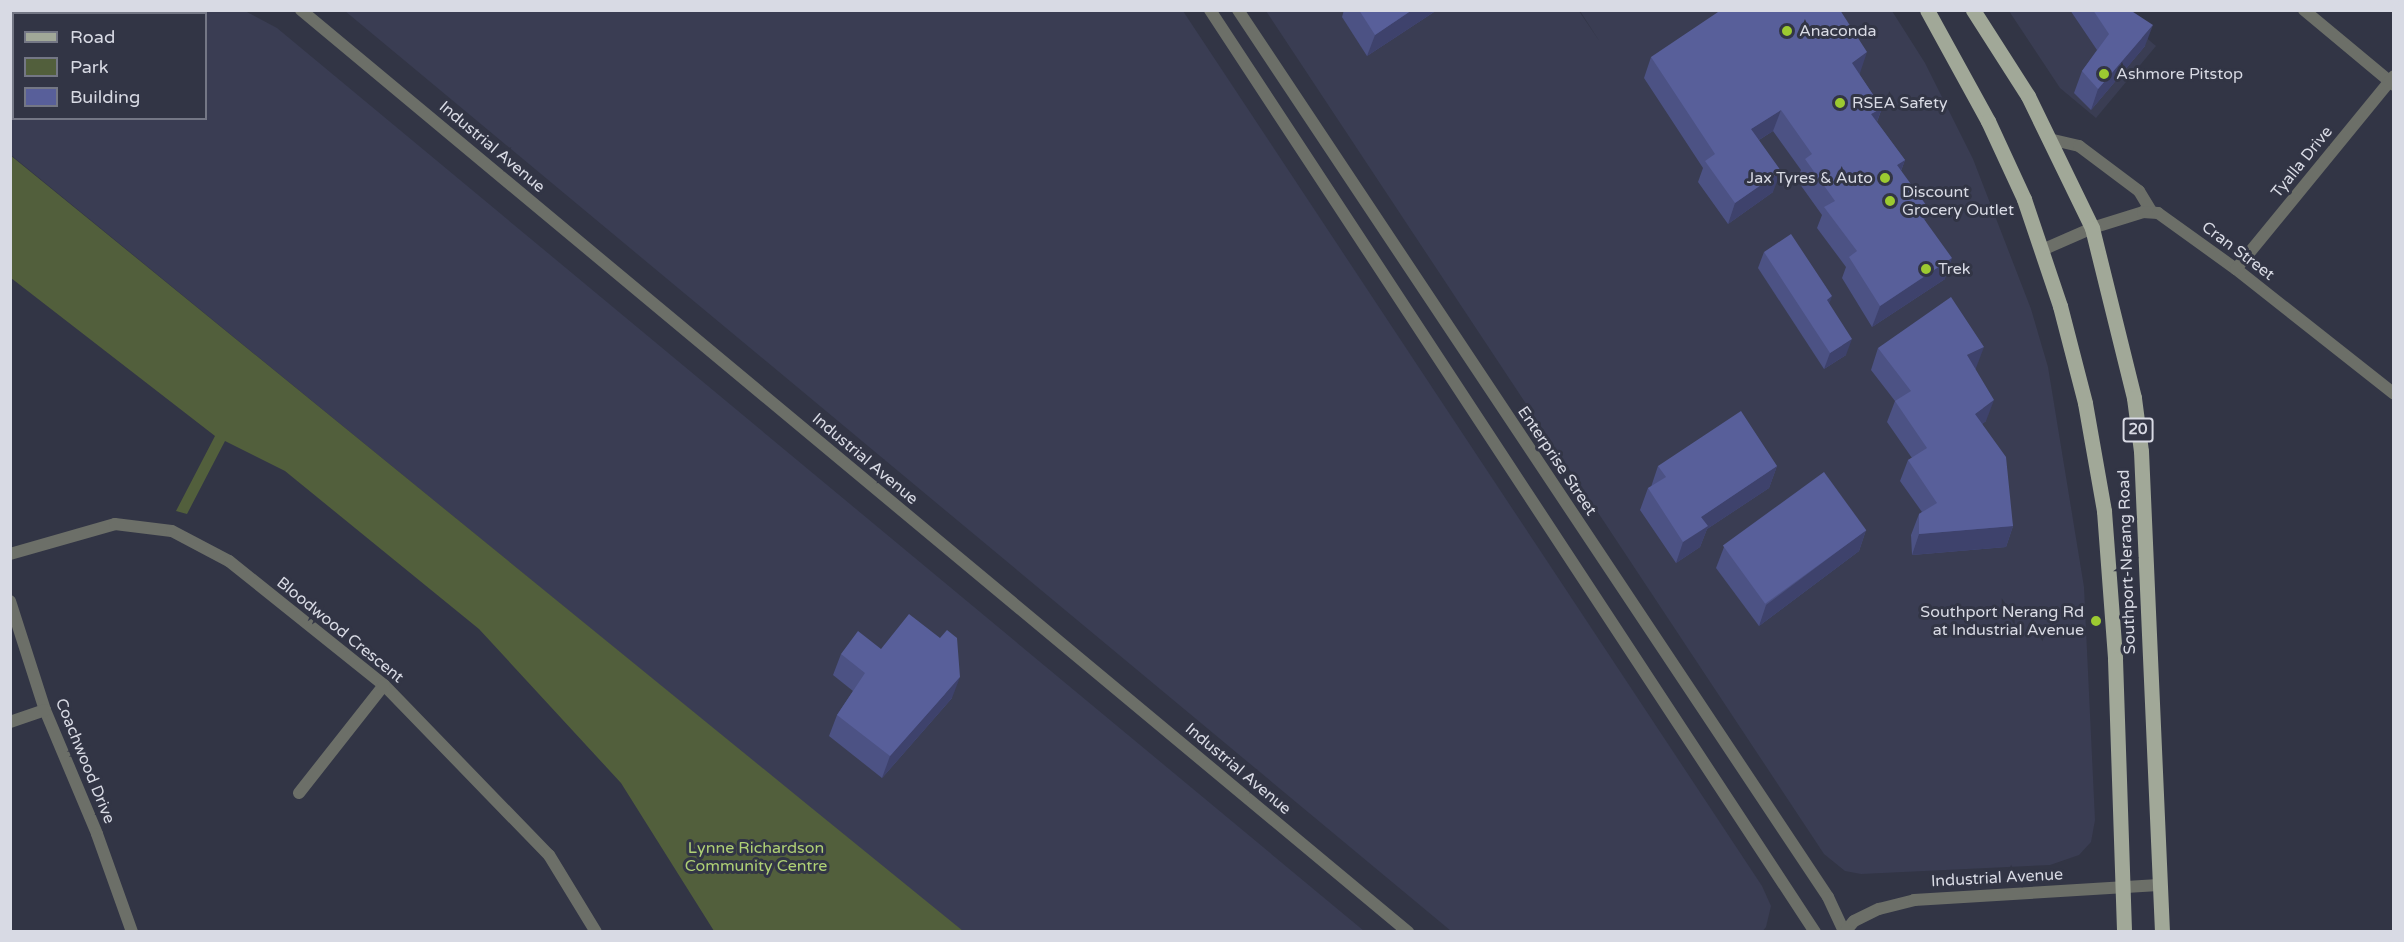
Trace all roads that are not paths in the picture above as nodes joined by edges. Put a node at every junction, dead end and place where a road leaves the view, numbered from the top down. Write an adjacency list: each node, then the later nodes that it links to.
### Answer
1 (301, 10): 24 (street, Industrial Avenue)
2 (1210, 10): 25 (street)
3 (1238, 10): 26 (street, Enterprise Street)
4 (1927, 10): 11 (main road, Southport-Nerang Road)
5 (1973, 10): 8 (main road, Southport-Nerang Road / 20)
6 (2304, 10): 7 (street)
7 (2392, 81): 12 (street, Tyalla Drive)
8 (2049, 139): 9 (street); 10 (main road, Southport-Nerang Road / 20)
9 (2151, 211): 10 (street); 12 (street, Cran Street)
10 (2092, 228): 11 (street); 20 (main road, Southport-Nerang Road / 20)
11 (2042, 250): 21 (main road, Southport-Nerang Road)
12 (2236, 269): 13 (street, Cran Street)
13 (2394, 394)
14 (10, 554): 16 (street, Bloodwood Crescent)
15 (10, 601): 17 (street, Coachwood Drive)
16 (384, 685): 19 (street); 23 (street, Bloodwood Crescent)
17 (45, 710): 18 (street); 22 (street, Coachwood Drive)
18 (10, 722)
19 (299, 793)
20 (2159, 885): 21 (street, Industrial Avenue); 28 (main road, Southport-Nerang Road / 20)
21 (2121, 888): 26 (street, Industrial Avenue); 27 (main road, Southport-Nerang Road)
22 (132, 932)
23 (596, 932)
24 (1408, 932)
25 (1815, 932)
26 (1845, 932)
27 (2124, 932)
28 (2162, 932)

